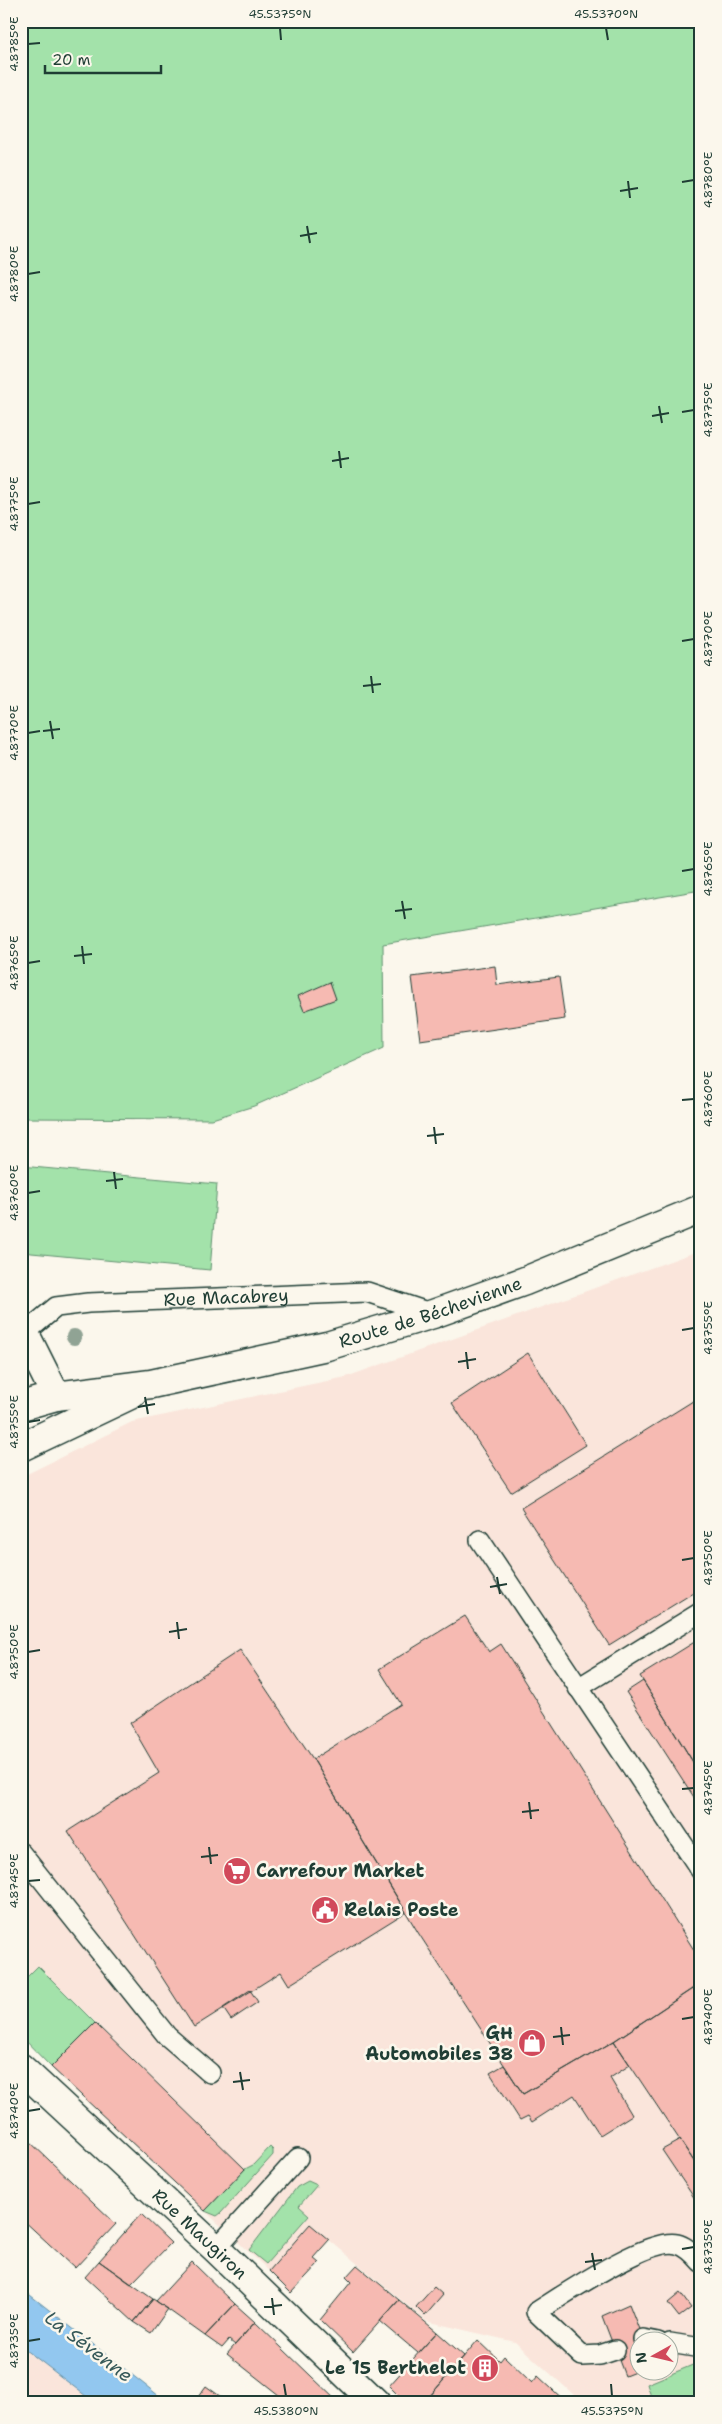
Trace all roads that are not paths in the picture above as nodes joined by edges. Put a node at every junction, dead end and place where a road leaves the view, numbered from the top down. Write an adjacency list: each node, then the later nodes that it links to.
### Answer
1 (701, 1209): 2 (street, Route de Béchevienne)
2 (433, 1314): 3 (lane, Rue Macabrey); 4 (street, Route de Béchevienne)
3 (23, 1330): 5 (street, Rue Macabrey)
4 (151, 1384): 5 (street, Route de Béchevienne); 7 (street, Route de Béchevienne)
5 (56, 1396): 6 (street, Route de Béchevienne)
6 (21, 1406)
7 (21, 1447)
8 (480, 1540): 10 (lane)
9 (701, 1612): 10 (lane)
10 (578, 1688): 12 (lane)
11 (21, 1853): 14 (lane)
12 (701, 1871)
13 (21, 2068): 16 (street, Rue Maugiron)
14 (210, 2072)
15 (298, 2158): 16 (lane)
16 (216, 2250): 21 (street, Rue Maugiron)
17 (701, 2262): 20 (lane)
18 (680, 2345): 19 (lane)
19 (701, 2348)
20 (615, 2350)
21 (376, 2403)

